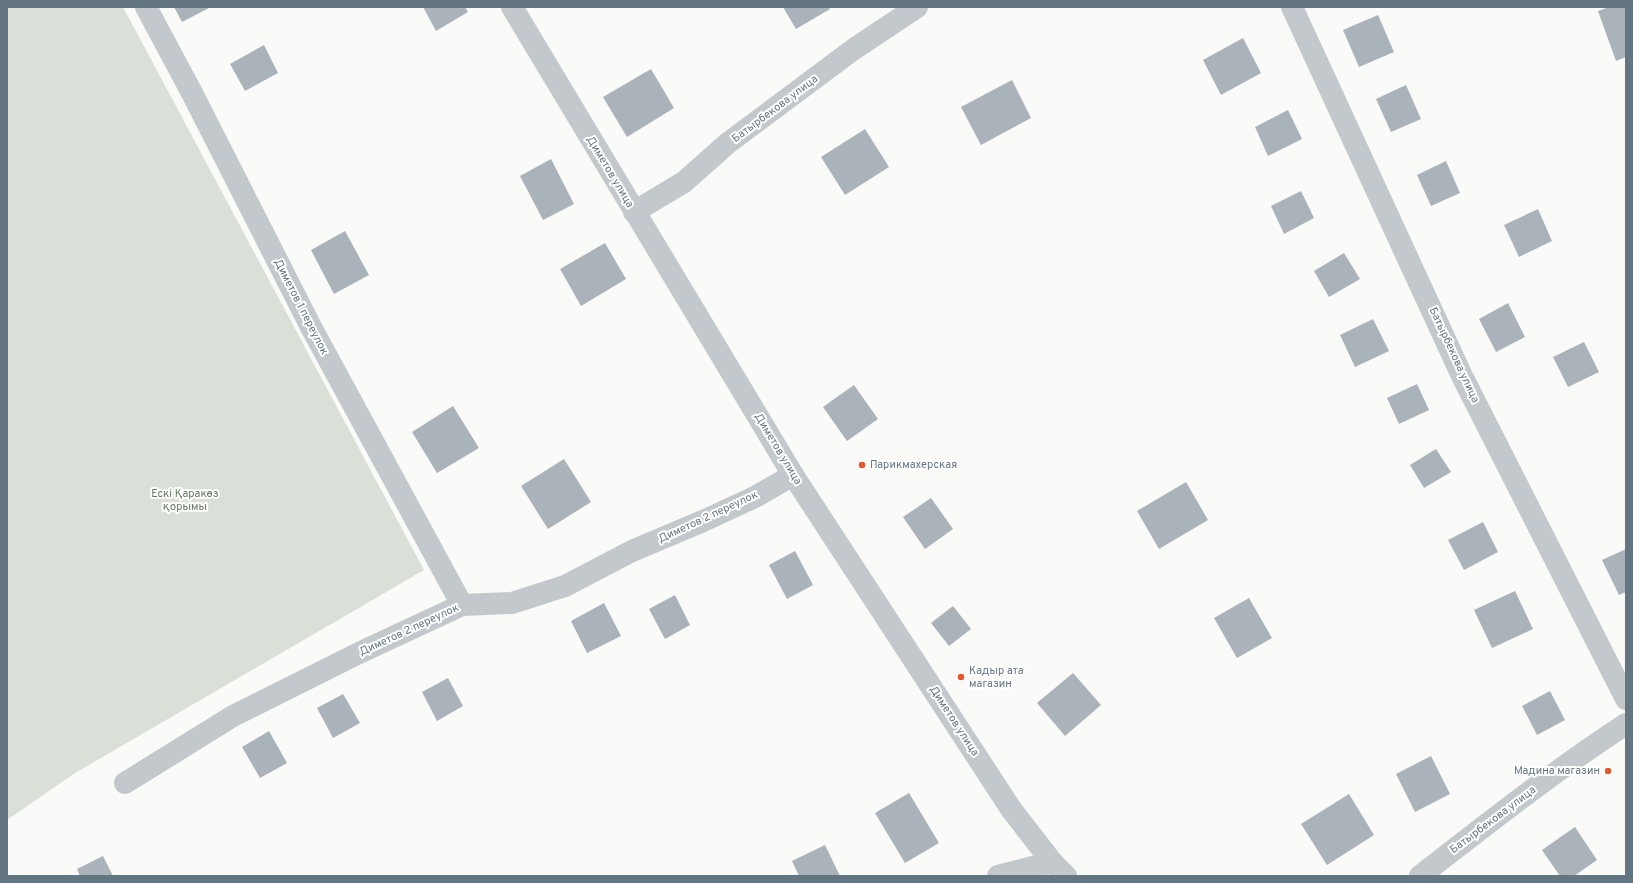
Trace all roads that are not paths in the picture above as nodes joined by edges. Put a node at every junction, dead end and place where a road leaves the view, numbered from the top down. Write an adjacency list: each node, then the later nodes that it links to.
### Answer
1 (146, 7): 7 (street, Диметов 1 переулок)
2 (512, 7): 5 (street, Диметов улица)
3 (917, 7): 5 (street, Батырбекова улица)
4 (1292, 7): 8 (street, Батырбекова улица)
5 (634, 212): 6 (street, Диметов улица)
6 (793, 475): 7 (street, Диметов 2 переулок); 11 (street, Диметов улица)
7 (462, 605): 10 (street, Диметов 2 переулок)
8 (1626, 699)
9 (1626, 724): 13 (street, Батырбекова улица)
10 (125, 783)
11 (1059, 869): 12 (street)
12 (998, 876)
13 (1420, 876)

